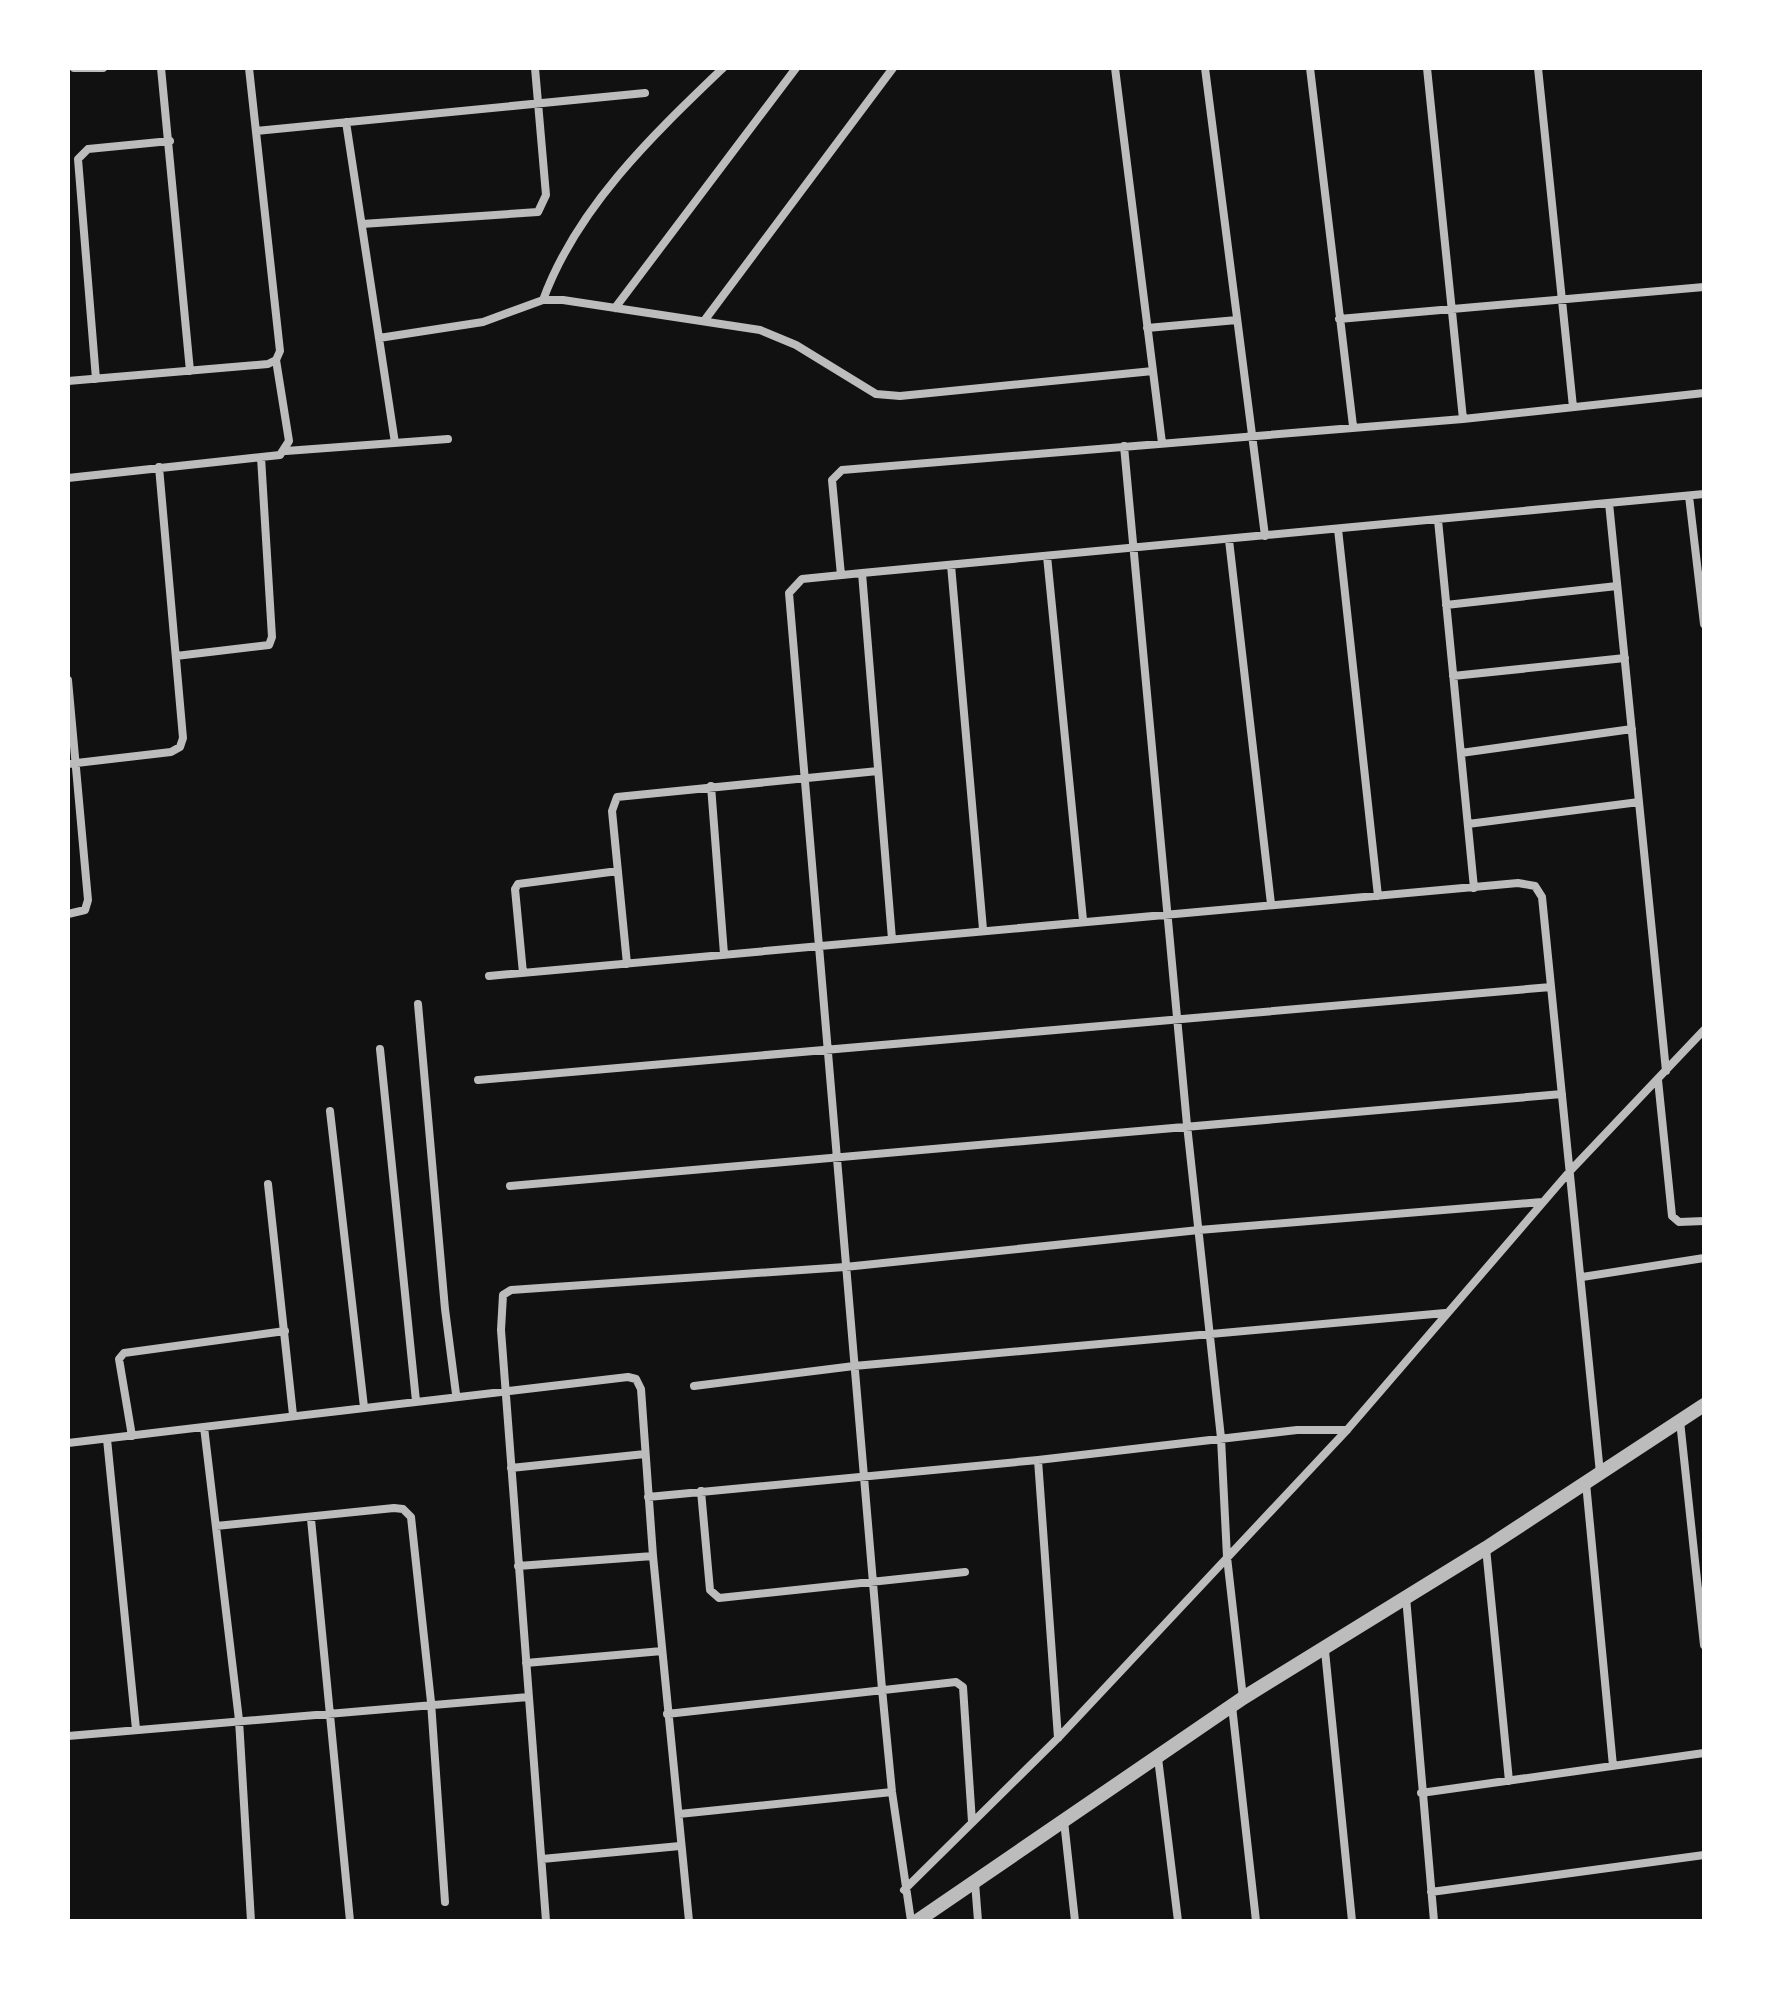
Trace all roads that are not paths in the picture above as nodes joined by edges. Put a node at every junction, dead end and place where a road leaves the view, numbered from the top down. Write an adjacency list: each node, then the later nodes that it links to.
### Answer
1 (74, 68): 2 (street)
2 (103, 68)
3 (161, 68): 18 (street)
4 (249, 68): 17 (street)
5 (535, 68): 15 (street)
6 (723, 68): 21 (street)
7 (796, 68): 23 (street)
8 (893, 68): 27 (street)
9 (1115, 68): 28 (street)
10 (1205, 68): 26 (street)
11 (1310, 68): 25 (street)
12 (1427, 68): 24 (street)
13 (1538, 68): 22 (street)
14 (645, 93): 15 (street)
15 (538, 104): 16 (street); 19 (street)
16 (346, 122): 17 (street); 19 (street)
17 (256, 131): 30 (street)
18 (170, 141): 31 (street); 33 (street)
19 (362, 224): 29 (street)
20 (1704, 287): 22 (street)
21 (543, 300): 23 (street); 29 (street)
22 (1562, 300): 24 (street); 36 (street)
23 (615, 308): 27 (street)
24 (1451, 309): 25 (street); 37 (street)
25 (1339, 319): 38 (street)
26 (1237, 320): 28 (street); 39 (street)
27 (704, 321): 32 (street)
28 (1147, 328): 32 (street)
29 (379, 338): 41 (street)
30 (276, 360): 31 (street); 44 (street)
31 (190, 371): 33 (street)
32 (1153, 371): 42 (street)
33 (96, 379): 34 (street)
34 (68, 381)
35 (1704, 393): 36 (street)
36 (1573, 407): 37 (street)
37 (1463, 419): 38 (street)
38 (1353, 426): 39 (street)
39 (1252, 435): 42 (street); 53 (street)
40 (448, 439): 41 (street)
41 (395, 443): 44 (street)
42 (1162, 443): 43 (street)
43 (1124, 446): 55 (street); 59 (street)
44 (286, 451): 45 (street)
45 (261, 457): 46 (street); 64 (street)
46 (159, 467): 47 (street); 64 (street)
47 (68, 478)
48 (1704, 494): 49 (street)
49 (1689, 496): 50 (street); 60 (street)
50 (1609, 503): 51 (street); 61 (street)
51 (1438, 520): 52 (street); 62 (street)
52 (1338, 529): 53 (street); 78 (street)
53 (1265, 536): 54 (street)
54 (1229, 540): 55 (street); 79 (street)
55 (1135, 549): 56 (street); 80 (street)
56 (1047, 556): 57 (street); 82 (street)
57 (951, 565): 58 (street); 83 (street)
58 (862, 573): 59 (street); 71 (street)
59 (841, 575): 72 (street)
60 (1702, 583): 63 (street)
61 (1617, 586): 62 (street); 65 (street)
62 (1446, 605): 66 (street)
63 (1704, 624)
64 (176, 656): 70 (street)
65 (1625, 658): 66 (street); 68 (street)
66 (1453, 676): 69 (street)
67 (68, 680): 70 (street)
68 (1632, 729): 69 (street); 74 (street)
69 (1461, 753): 75 (street)
70 (72, 764): 81 (street)
71 (878, 771): 72 (street); 84 (street)
72 (803, 778): 73 (street); 85 (street)
73 (711, 786): 76 (street); 86 (street)
74 (1639, 802): 75 (street); 96 (street)
75 (1468, 824): 77 (street)
76 (618, 871): 87 (street); 88 (street)
77 (1474, 888): 78 (street); 90 (street)
78 (1378, 896): 79 (street)
79 (1271, 904): 80 (street)
80 (1168, 913): 82 (street); 92 (street)
81 (68, 914)
82 (1083, 920): 83 (street)
83 (983, 929): 84 (street)
84 (892, 939): 85 (street)
85 (818, 946): 86 (street); 95 (street)
86 (724, 954): 87 (street)
87 (627, 964): 88 (street)
88 (523, 973): 89 (street)
89 (489, 976)
90 (1551, 987): 92 (street); 99 (street)
91 (418, 1004): 118 (street)
92 (1178, 1018): 95 (street); 101 (street)
93 (1704, 1030): 96 (street)
94 (380, 1049): 119 (street)
95 (828, 1050): 97 (street); 102 (street)
96 (1666, 1071): 98 (street)
97 (478, 1080)
98 (1658, 1080): 103 (street); 107 (street)
99 (1562, 1094): 101 (street); 103 (street)
100 (330, 1111): 121 (street)
101 (1187, 1125): 102 (street); 108 (street)
102 (837, 1156): 105 (street); 110 (street)
103 (1570, 1171): 106 (street); 111 (street)
104 (268, 1184): 113 (street)
105 (510, 1186)
106 (1542, 1202): 108 (street); 112 (street)
107 (1704, 1221)
108 (1199, 1230): 110 (street); 114 (street)
109 (1704, 1258): 111 (street)
110 (845, 1267): 115 (street); 117 (street)
111 (1582, 1277): 133 (street)
112 (1445, 1313): 114 (street); 125 (street)
113 (285, 1331): 122 (street); 126 (street)
114 (1211, 1334): 115 (street); 127 (street)
115 (854, 1366): 116 (street); 134 (street)
116 (694, 1386)
117 (506, 1390): 118 (street); 130 (street); 132 (street)
118 (456, 1394): 119 (street)
119 (416, 1401): 121 (street)
120 (1704, 1405): 123 (street)
121 (364, 1407): 122 (street)
122 (293, 1415): 124 (street)
123 (1680, 1421): 133 (street); 147 (street)
124 (204, 1427): 126 (street); 139 (street)
125 (1347, 1430): 127 (street); 142 (street)
126 (132, 1436): 128 (street)
127 (1221, 1438): 131 (street); 142 (street)
128 (107, 1439): 129 (street); 158 (street)
129 (68, 1443)
130 (645, 1454): 132 (street); 137 (street)
131 (1038, 1460): 134 (street); 160 (street)
132 (511, 1468): 143 (street)
133 (1600, 1474): 135 (street)
134 (865, 1475): 136 (street); 145 (street)
135 (1586, 1483): 140 (street); 163 (street)
136 (701, 1491): 137 (street); 145 (street)
137 (648, 1497): 141 (street)
138 (311, 1519): 139 (street); 153 (street); 155 (street)
139 (216, 1526): 157 (street)
140 (1486, 1548): 146 (street); 164 (street)
141 (653, 1556): 143 (street); 148 (street)
142 (1227, 1557): 154 (street); 160 (street)
143 (518, 1566): 150 (street)
144 (965, 1572): 145 (street)
145 (873, 1583): 151 (street)
146 (1406, 1596): 149 (street); 166 (street)
147 (1704, 1645)
148 (662, 1651): 150 (street); 156 (street)
149 (1325, 1651): 154 (street); 187 (street)
150 (526, 1663): 152 (street)
151 (882, 1689): 156 (street); 165 (street); 169 (street)
152 (528, 1697): 153 (street); 172 (street)
153 (431, 1702): 155 (street); 176 (street)
154 (1237, 1702): 162 (street); 186 (street)
155 (330, 1711): 157 (street); 178 (street)
156 (667, 1714): 167 (street)
157 (239, 1720): 158 (street); 177 (street)
158 (136, 1729): 159 (street)
159 (68, 1736)
160 (1058, 1738): 169 (street)
161 (1704, 1753): 163 (street)
162 (1158, 1758): 168 (street); 185 (street)
163 (1613, 1766): 164 (street)
164 (1509, 1781): 166 (street)
165 (892, 1792): 167 (street); 174 (street)
166 (1421, 1793): 175 (street)
167 (679, 1814): 170 (street)
168 (1064, 1821): 173 (street); 184 (street)
169 (972, 1822): 174 (street)
170 (680, 1846): 172 (street); 180 (street)
171 (1704, 1855): 175 (street)
172 (542, 1859): 179 (street)
173 (975, 1881): 182 (street); 183 (street)
174 (904, 1890): 181 (street)
175 (1431, 1892): 188 (street)
176 (445, 1902)
177 (251, 1921)
178 (350, 1921)
179 (546, 1921)
180 (689, 1921)
181 (911, 1921)
182 (917, 1921)
183 (978, 1921)
184 (1075, 1921)
185 (1178, 1921)
186 (1256, 1921)
187 (1352, 1921)
188 (1434, 1921)

